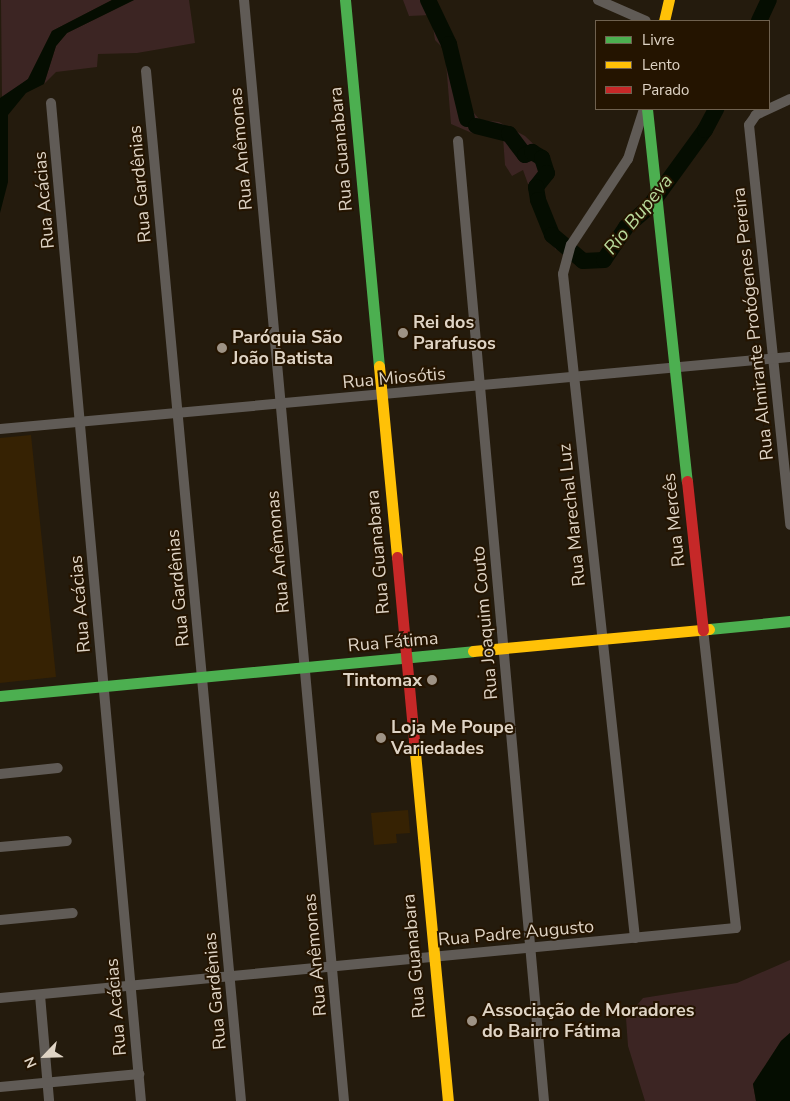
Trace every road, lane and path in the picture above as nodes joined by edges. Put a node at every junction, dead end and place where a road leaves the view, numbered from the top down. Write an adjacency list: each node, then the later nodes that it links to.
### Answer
1 (244, 0): 21 (street, Rua Anêmonas)
2 (345, 0): 20 (main road, Rua Guanabara)
3 (598, 0): 5 (street)
4 (669, 0): 6 (main road)
5 (644, 20)
6 (664, 20)
7 (146, 71): 22 (street, Rua Gardênias)
8 (790, 99): 10 (street, Rua Almirante Protógenes Pereira)
9 (51, 103): 23 (street, Rua Acácias)
10 (770, 109)
11 (645, 110): 17 (main road, Rua Mercês)
12 (645, 110): 18 (street, Rua Marechal Luz)
13 (769, 110): 16 (street, Rua Almirante Protógenes Pereira)
14 (458, 141): 19 (street, Rua Joaquim Couto)
15 (790, 357): 16 (street, Rua Miosótis)
16 (773, 359): 17 (street, Rua Miosótis); 25 (street, Rua Almirante Protógenes Pereira)
17 (675, 368): 18 (street, Rua Miosótis); 27 (main road, Rua Mercês)
18 (575, 377): 19 (street, Rua Miosótis); 28 (street, Rua Marechal Luz)
19 (480, 386): 20 (street, Rua Miosótis); 29 (street, Rua Joaquim Couto)
20 (381, 395): 21 (street, Rua Miosótis); 30 (main road, Rua Guanabara)
21 (281, 404): 22 (street, Rua Miosótis); 31 (street, Rua Anêmonas)
22 (178, 413): 23 (street, Rua Miosótis); 32 (street, Rua Gardênias)
23 (80, 422): 24 (street, Rua Miosótis); 33 (street, Rua Acácias)
24 (0, 430)
25 (790, 525)
26 (790, 621): 27 (main road, Rua Fátima)
27 (703, 630): 28 (main road, Rua Fátima); 41 (street, Rua Mercês)
28 (603, 639): 29 (main road, Rua Fátima); 42 (street, Rua Marechal Luz)
29 (504, 649): 30 (main road, Rua Fátima); 43 (street, Rua Joaquim Couto)
30 (405, 658): 31 (main road, Rua Fátima); 44 (main road, Rua Guanabara)
31 (305, 667): 32 (main road, Rua Fátima); 45 (street, Rua Anêmonas)
32 (202, 677): 33 (main road, Rua Fátima); 46 (street, Rua Gardênias)
33 (104, 686): 34 (main road, Rua Fátima); 47 (street, Rua Acácias)
34 (0, 696)
35 (58, 768): 36 (street)
36 (0, 774)
37 (67, 841): 38 (street)
38 (0, 848)
39 (73, 913): 40 (street)
40 (0, 920)
41 (736, 928): 42 (street, Rua Padre Augusto)
42 (635, 938): 43 (street, Rua Padre Augusto)
43 (531, 948): 44 (street, Rua Padre Augusto); 58 (street, Rua Joaquim Couto)
44 (432, 957): 45 (street, Rua Padre Augusto); 57 (main road, Rua Guanabara)
45 (332, 967): 46 (street, Rua Padre Augusto); 56 (street, Rua Anêmonas)
46 (230, 976): 47 (street, Rua Padre Augusto); 55 (street, Rua Gardênias)
47 (131, 986): 48 (street, Rua Padre Augusto); 50 (street, Rua Acácias)
48 (40, 995): 49 (street, Rua Padre Augusto); 51 (street)
49 (0, 998)
50 (139, 1074): 51 (street); 54 (street, Rua Acácias)
51 (47, 1083): 52 (street); 53 (street)
52 (0, 1087)
53 (49, 1101)
54 (141, 1101)
55 (241, 1101)
56 (344, 1101)
57 (446, 1101)
58 (544, 1101)

